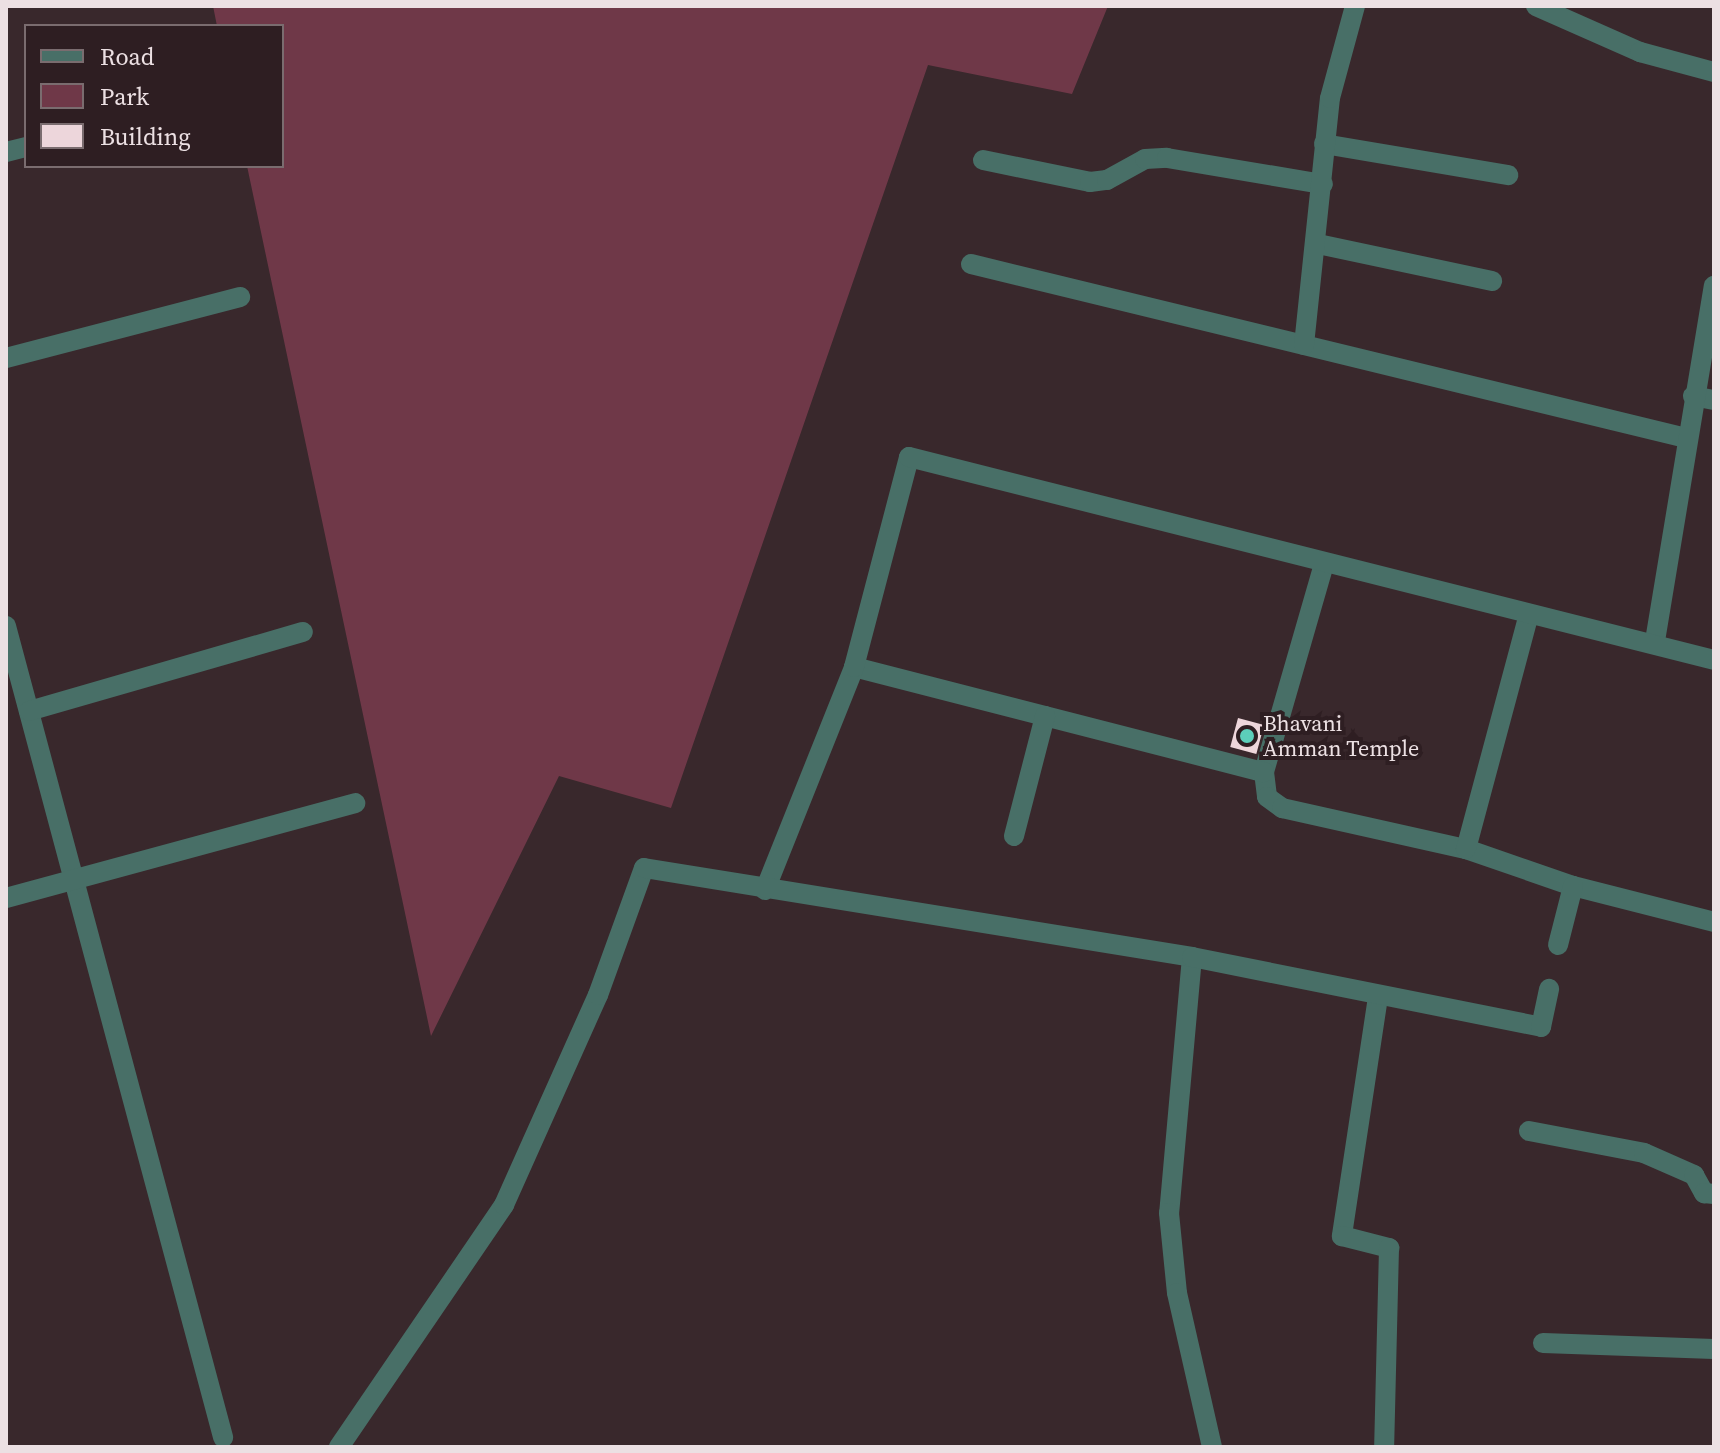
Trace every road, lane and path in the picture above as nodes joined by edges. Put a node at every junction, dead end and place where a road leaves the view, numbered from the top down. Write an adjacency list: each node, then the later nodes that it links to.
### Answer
1 (1355, 6): 4 (street)
2 (1536, 6): 3 (street)
3 (1714, 72)
4 (1324, 144): 6 (street); 7 (street)
5 (983, 160): 7 (street)
6 (1508, 175)
7 (1323, 184): 8 (street)
8 (1318, 244): 10 (street); 13 (street)
9 (971, 264): 13 (street)
10 (1492, 281)
11 (1714, 286): 15 (street)
12 (240, 297): 14 (street)
13 (1304, 345): 16 (street)
14 (6, 358)
15 (1704, 398): 16 (street)
16 (1686, 438): 21 (street)
17 (1324, 564): 18 (street); 23 (street); 26 (street)
18 (1529, 614): 21 (street); 29 (street)
19 (6, 626): 24 (street)
20 (303, 632): 24 (street)
21 (1655, 641): 22 (street)
22 (1714, 660)
23 (854, 667): 25 (street); 32 (street)
24 (29, 711): 30 (street)
25 (1045, 716): 26 (street); 28 (street)
26 (1264, 772): 29 (street)
27 (355, 803): 30 (street)
28 (1014, 836)
29 (1466, 849): 31 (street)
30 (74, 878): 33 (street); 43 (street)
31 (1573, 886): 34 (street); 35 (street)
32 (765, 890): 36 (street); 44 (street)
33 (6, 898)
34 (1714, 922)
35 (1558, 945)
36 (1192, 957): 38 (street); 45 (street)
37 (1549, 989): 38 (street)
38 (1378, 997): 46 (street)
39 (1529, 1131): 40 (street)
40 (1714, 1194)
41 (1543, 1343): 42 (street)
42 (1714, 1349)
43 (223, 1437)
44 (339, 1447)
45 (1212, 1447)
46 (1384, 1447)

